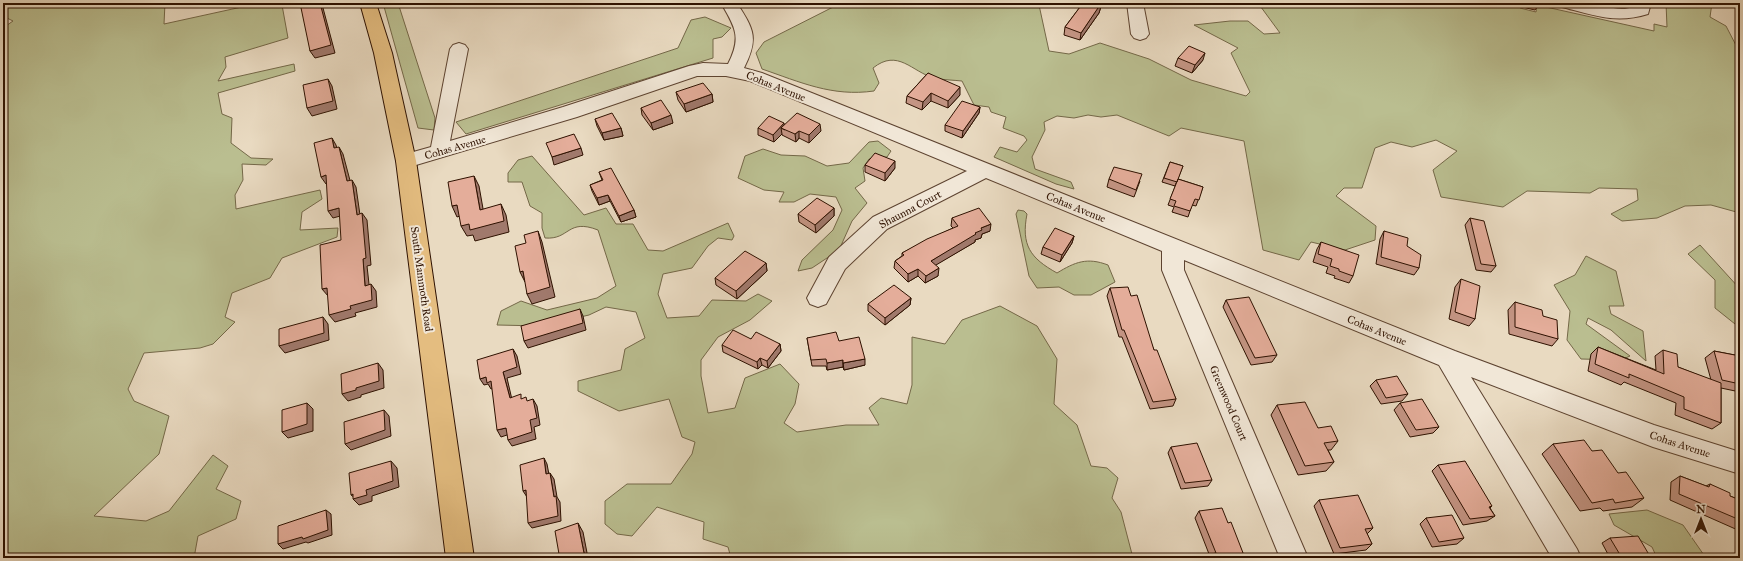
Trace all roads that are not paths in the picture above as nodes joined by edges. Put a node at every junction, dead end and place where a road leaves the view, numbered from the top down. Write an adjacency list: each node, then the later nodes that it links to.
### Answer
1 (368, 3): 10 (main road, South Mammoth Road)
2 (729, 3): 8 (street)
3 (1135, 3): 6 (street)
4 (1568, 3): 5 (street)
5 (1643, 3)
6 (1140, 34)
7 (459, 49): 9 (street)
8 (734, 70): 9 (street, Cohas Avenue); 11 (street, Cohas Avenue)
9 (440, 152): 10 (street, Cohas Avenue)
10 (406, 161): 16 (main road, South Mammoth Road)
11 (985, 170): 12 (street, Cohas Avenue); 13 (street, Shaunna Court)
12 (1173, 247): 14 (street, Cohas Avenue); 17 (street, Greenwood Court)
13 (818, 298)
14 (1447, 358): 15 (street, Cohas Avenue); 18 (street)
15 (1740, 463)
16 (460, 558)
17 (1294, 558)
18 (1567, 558)

